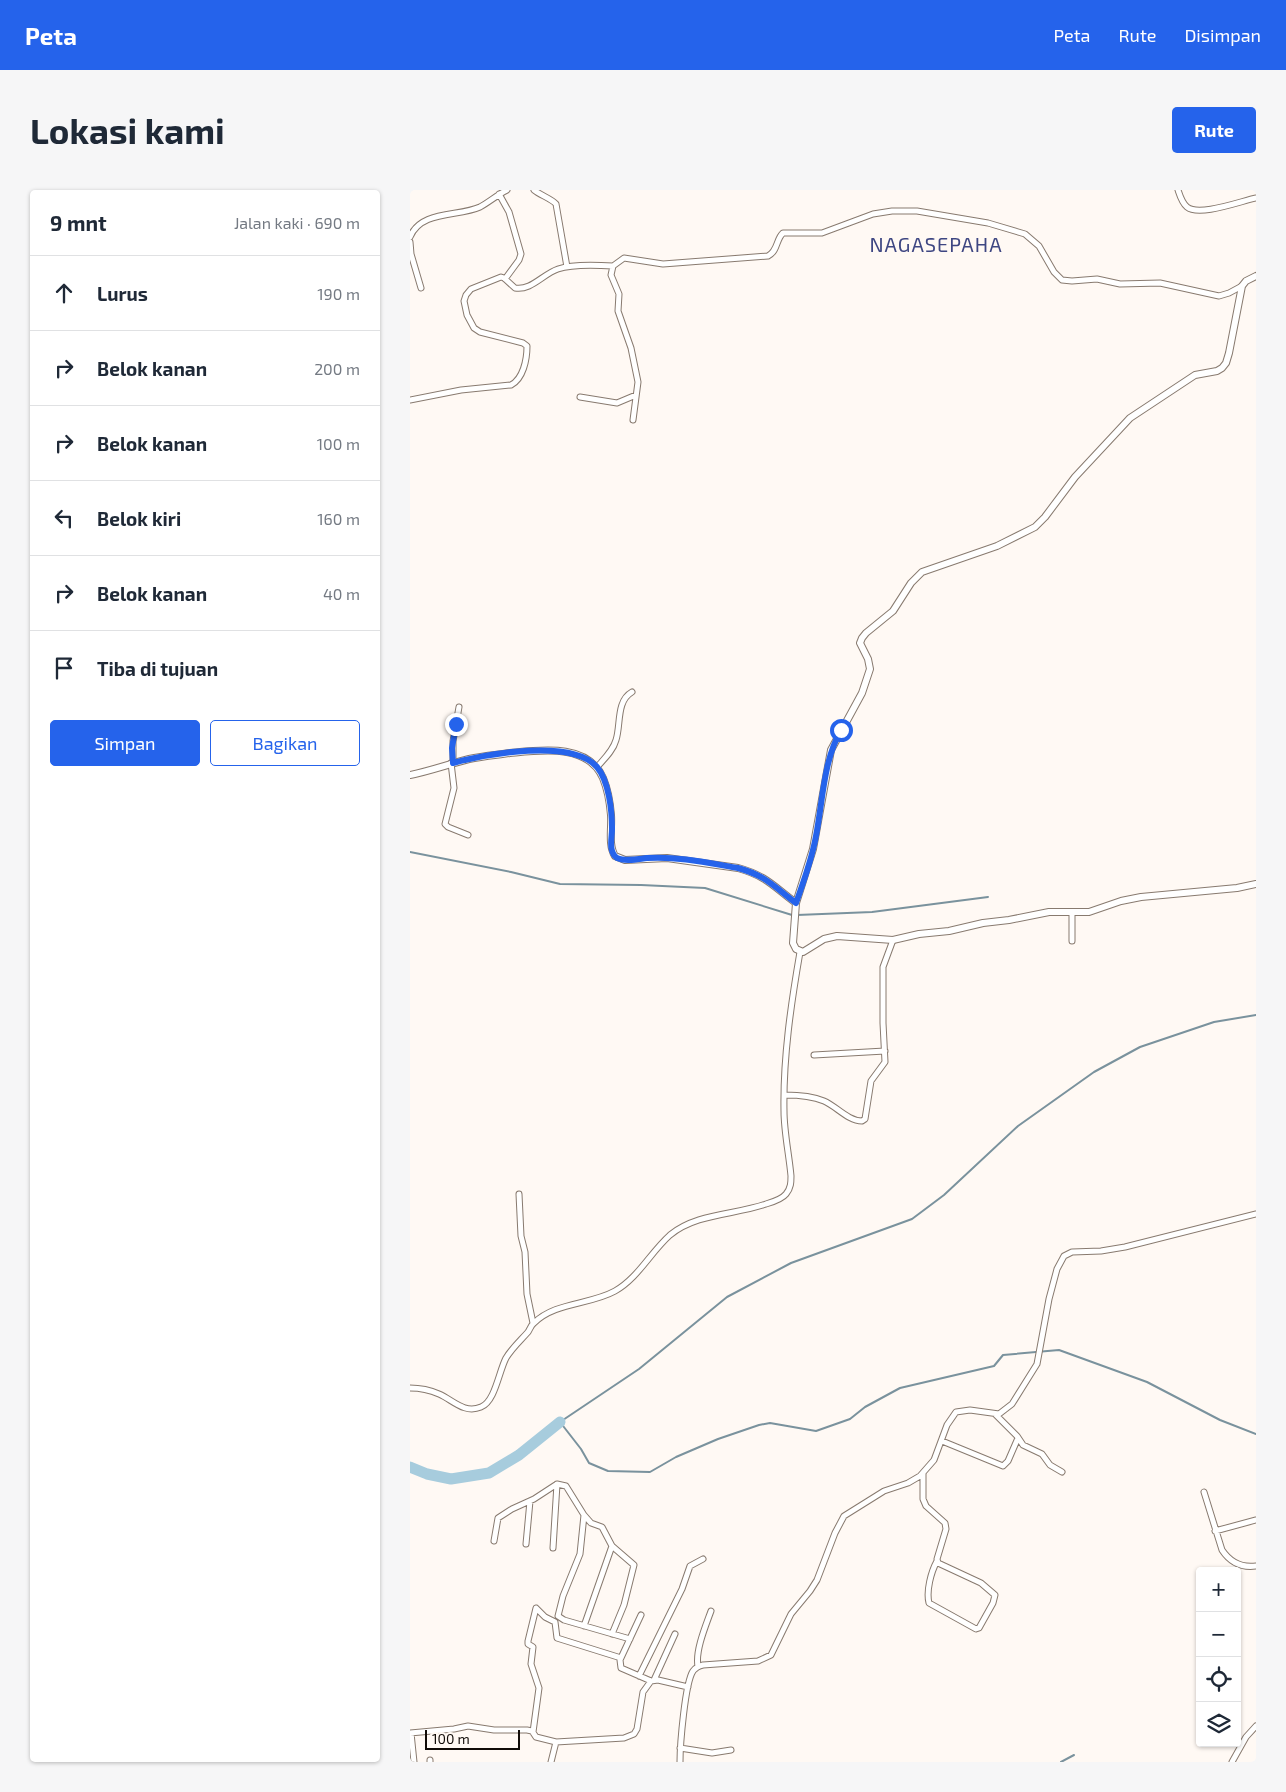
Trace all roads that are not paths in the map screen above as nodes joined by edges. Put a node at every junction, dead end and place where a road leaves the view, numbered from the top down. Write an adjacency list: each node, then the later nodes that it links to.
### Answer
1 (507, 190): 4 (street)
2 (534, 190): 9 (street)
3 (1178, 190): 5 (street)
4 (500, 194): 6 (street); 11 (street)
5 (1256, 198)
6 (410, 237)
7 (410, 242): 13 (street)
8 (613, 266): 9 (street); 12 (street); 14 (street)
9 (567, 267): 11 (street)
10 (1256, 276): 12 (street)
11 (505, 278): 16 (street)
12 (1242, 286): 25 (street)
13 (420, 288)
14 (636, 395): 15 (street); 17 (street)
15 (580, 397)
16 (410, 400)
17 (633, 420)
18 (632, 692): 21 (street)
19 (459, 707): 20 (street)
20 (452, 763): 21 (street); 22 (street); 23 (street)
21 (597, 767): 25 (street)
22 (410, 775)
23 (468, 835)
24 (1256, 884): 26 (street)
25 (796, 903): 29 (street)
26 (1072, 913): 27 (street); 28 (street)
27 (893, 940): 29 (street); 30 (street)
28 (1072, 941)
29 (800, 952): 32 (street)
30 (885, 1051): 31 (street); 32 (street)
31 (814, 1055)
32 (785, 1095): 35 (street)
33 (518, 1194): 35 (street)
34 (1256, 1214): 37 (street)
35 (534, 1323): 36 (street)
36 (410, 1388)
37 (995, 1414): 38 (street); 39 (street)
38 (1018, 1438): 39 (street); 40 (street)
39 (942, 1441): 41 (street)
40 (1062, 1472)
41 (923, 1474): 53 (street); 62 (street)
42 (557, 1484): 44 (street); 45 (street); 51 (street)
43 (1204, 1492): 47 (street)
44 (530, 1501): 48 (street); 49 (street)
45 (584, 1515): 50 (street); 57 (street)
46 (1256, 1520): 47 (street)
47 (1215, 1531): 54 (street)
48 (494, 1541)
49 (526, 1544)
50 (612, 1546): 57 (street); 58 (street)
51 (552, 1548)
52 (703, 1559): 63 (street)
53 (937, 1562): 53 (street)
54 (1256, 1566)
55 (711, 1611): 62 (street)
56 (641, 1615): 60 (street)
57 (584, 1626): 58 (street)
58 (612, 1634): 60 (street)
59 (675, 1634): 64 (street)
60 (630, 1639): 61 (street)
61 (621, 1658): 63 (street); 67 (street)
62 (698, 1666): 65 (street)
63 (638, 1676): 64 (street)
64 (653, 1680): 65 (street); 69 (street)
65 (688, 1687): 70 (street)
66 (1256, 1726): 75 (street)
67 (533, 1732): 68 (street); 69 (street)
68 (411, 1733): 72 (street)
69 (556, 1742): 73 (street)
70 (680, 1748): 71 (street); 74 (street)
71 (731, 1750)
72 (414, 1762)
73 (551, 1762)
74 (680, 1762)
75 (1232, 1762)

